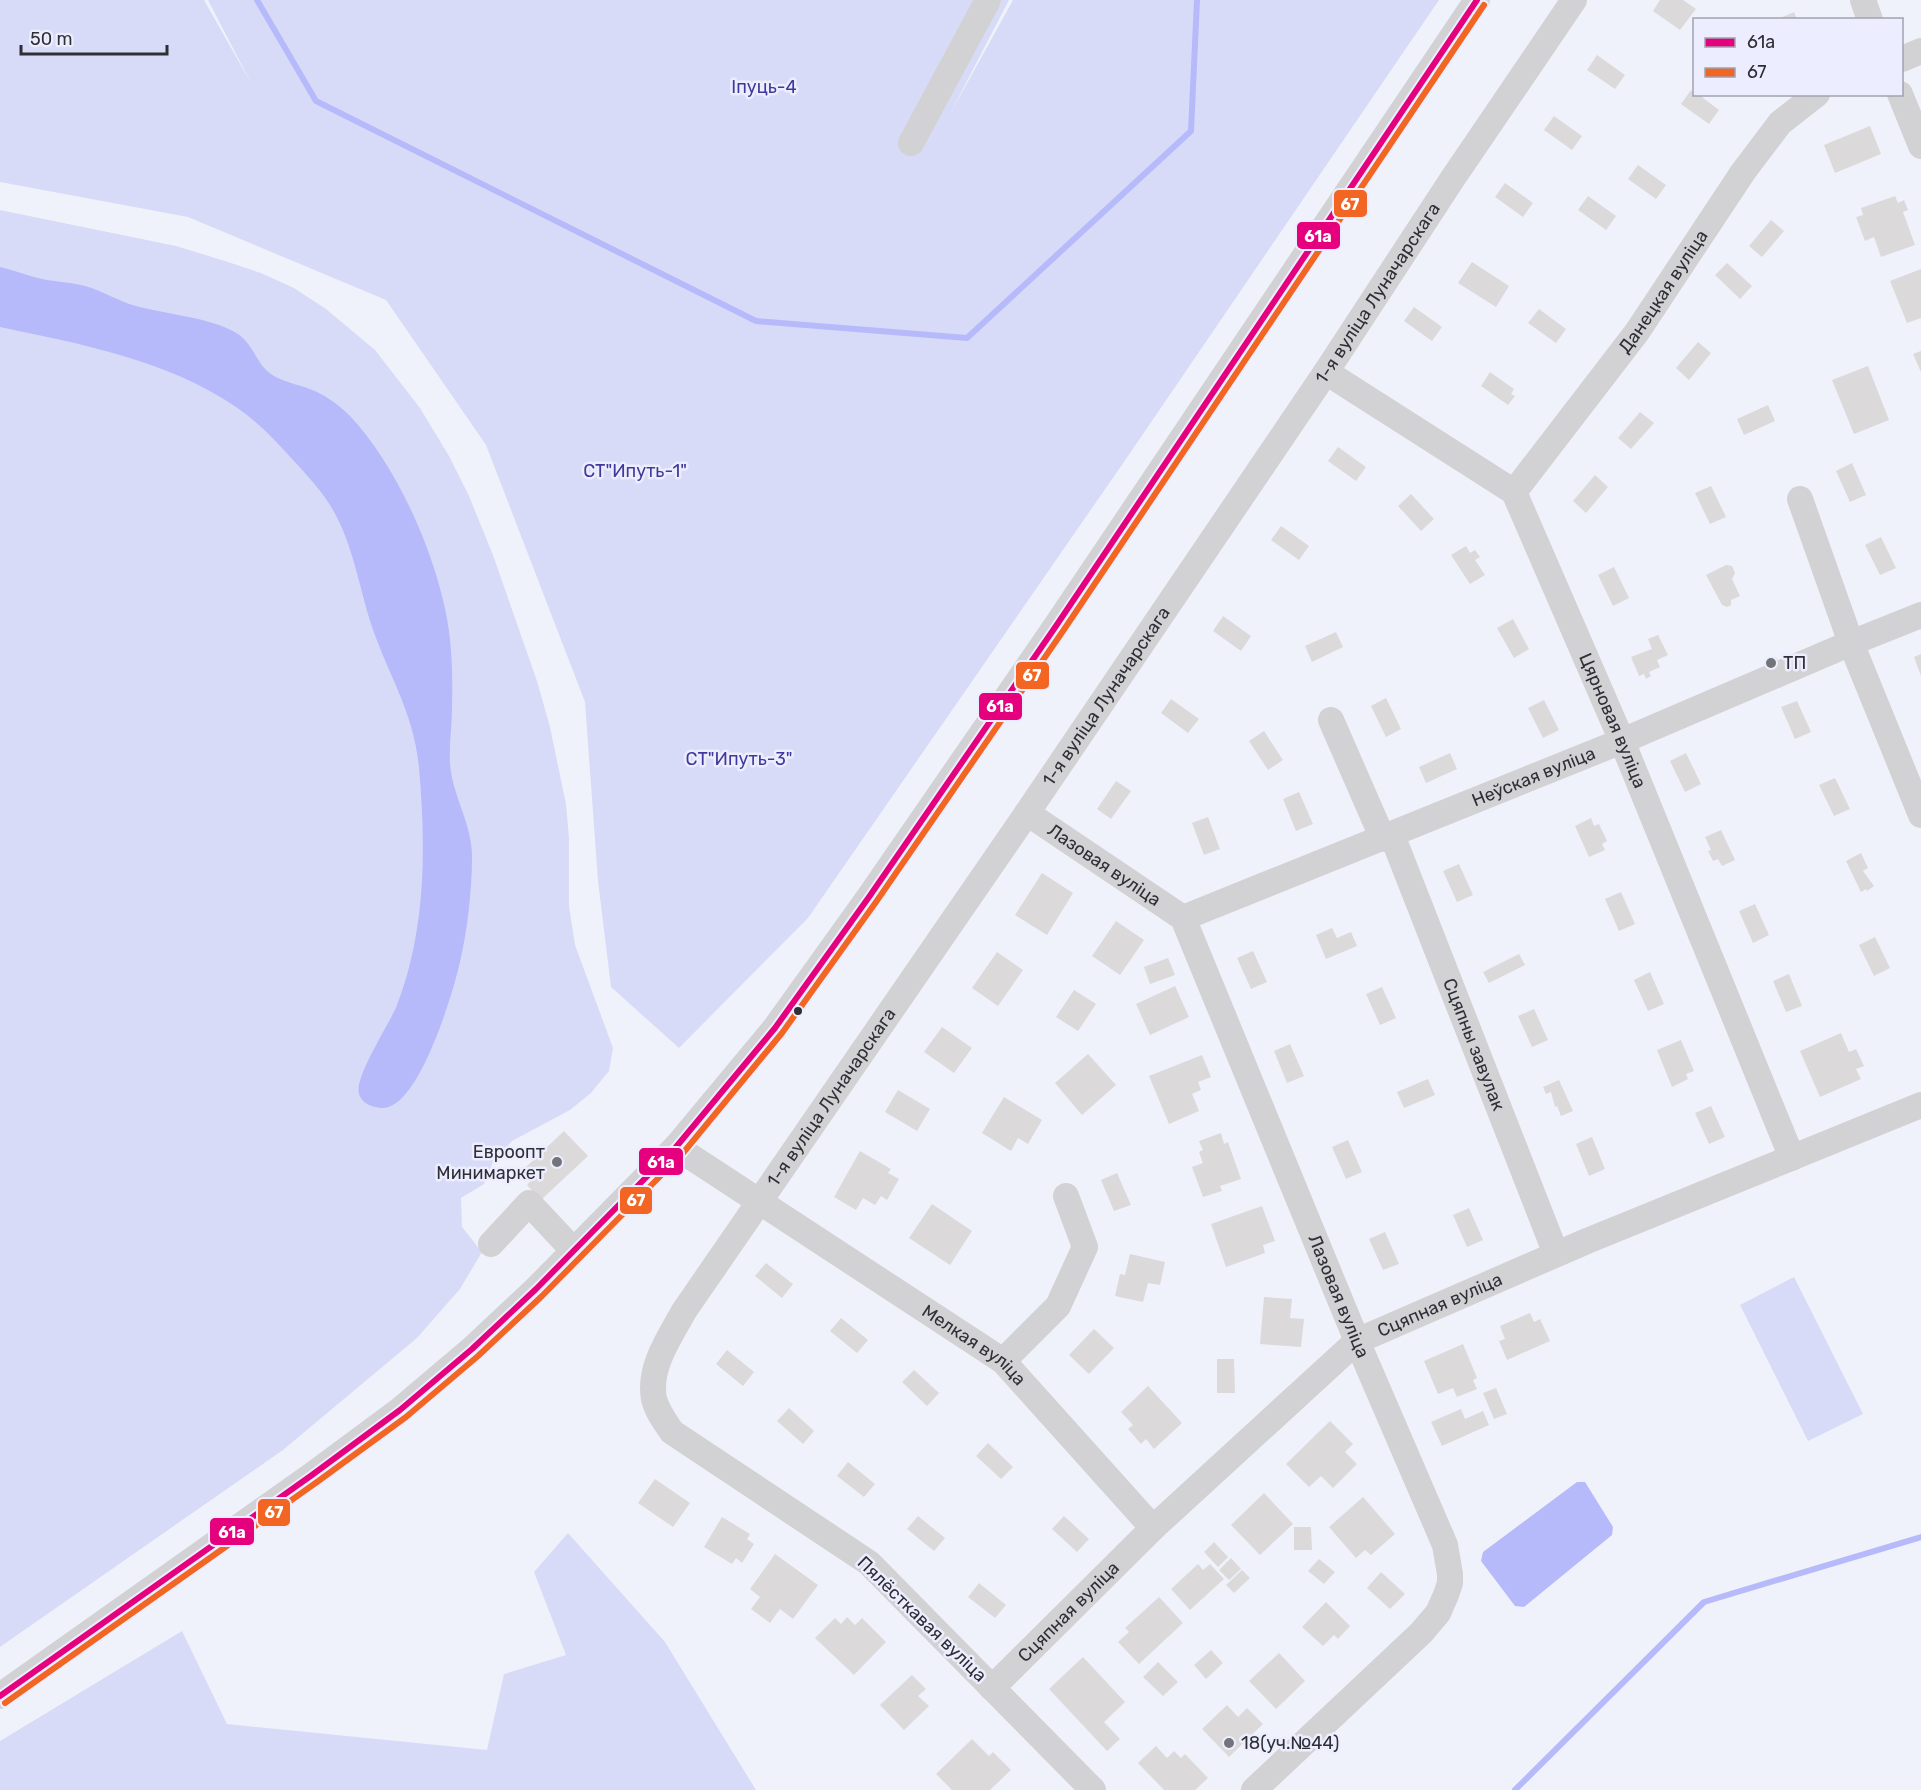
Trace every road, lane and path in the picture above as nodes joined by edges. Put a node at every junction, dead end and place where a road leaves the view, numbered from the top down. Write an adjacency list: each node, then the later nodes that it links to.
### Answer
1 (988, 0): 10 (street)
2 (1477, 0): 24 (street)
3 (1574, 0): 12 (street, 1-я вуліца Луначарскага)
4 (1863, 0): 5 (street)
5 (1869, 18)
6 (1921, 51): 7 (street)
7 (1903, 59)
8 (1814, 96): 13 (street, Данецкая вуліца)
9 (1901, 96): 11 (street)
10 (911, 143)
11 (1921, 146)
12 (1326, 372): 13 (street); 19 (street, 1-я вуліца Луначарскага)
13 (1514, 492): 18 (street, Цярновая вуліца)
14 (1800, 499): 16 (street)
15 (1921, 615): 16 (street, Неўская вуліца)
16 (1851, 643): 18 (street, Неўская вуліца); 20 (street)
17 (1331, 720): 21 (street)
18 (1622, 741): 21 (street, Неўская вуліца); 25 (street, Цярновая вуліца)
19 (1027, 813): 22 (street, Лазовая вуліца); 27 (street, 1-я вуліца Луначарскага)
20 (1921, 815)
21 (1387, 837): 22 (street, Неўская вуліца); 30 (street, Сцяпны завулак)
22 (1183, 918): 31 (street, Лазовая вуліца)
23 (1921, 1105): 25 (street, Сцяпная вуліца)
24 (676, 1147): 27 (street, Мелкая вуліца); 29 (street)
25 (1792, 1158): 30 (street, Сцяпная вуліца)
26 (1066, 1196): 32 (street)
27 (760, 1201): 32 (street, Мелкая вуліца); 33 (street, 1-я вуліца Луначарскага)
28 (490, 1244): 29 (street)
29 (574, 1251): 36 (street)
30 (1556, 1254): 31 (street, Сцяпная вуліца)
31 (1356, 1341): 34 (street, Сцяпная вуліца); 38 (street, Лазовая вуліца)
32 (1003, 1361): 34 (street, Мелкая вуліца)
33 (654, 1399): 35 (street, Пялёсткавая вуліца)
34 (1153, 1528): 35 (street, Сцяпная вуліца)
35 (992, 1688): 37 (street, Пялёсткавая вуліца)
36 (0, 1696)
37 (1094, 1790)
38 (1254, 1790)

